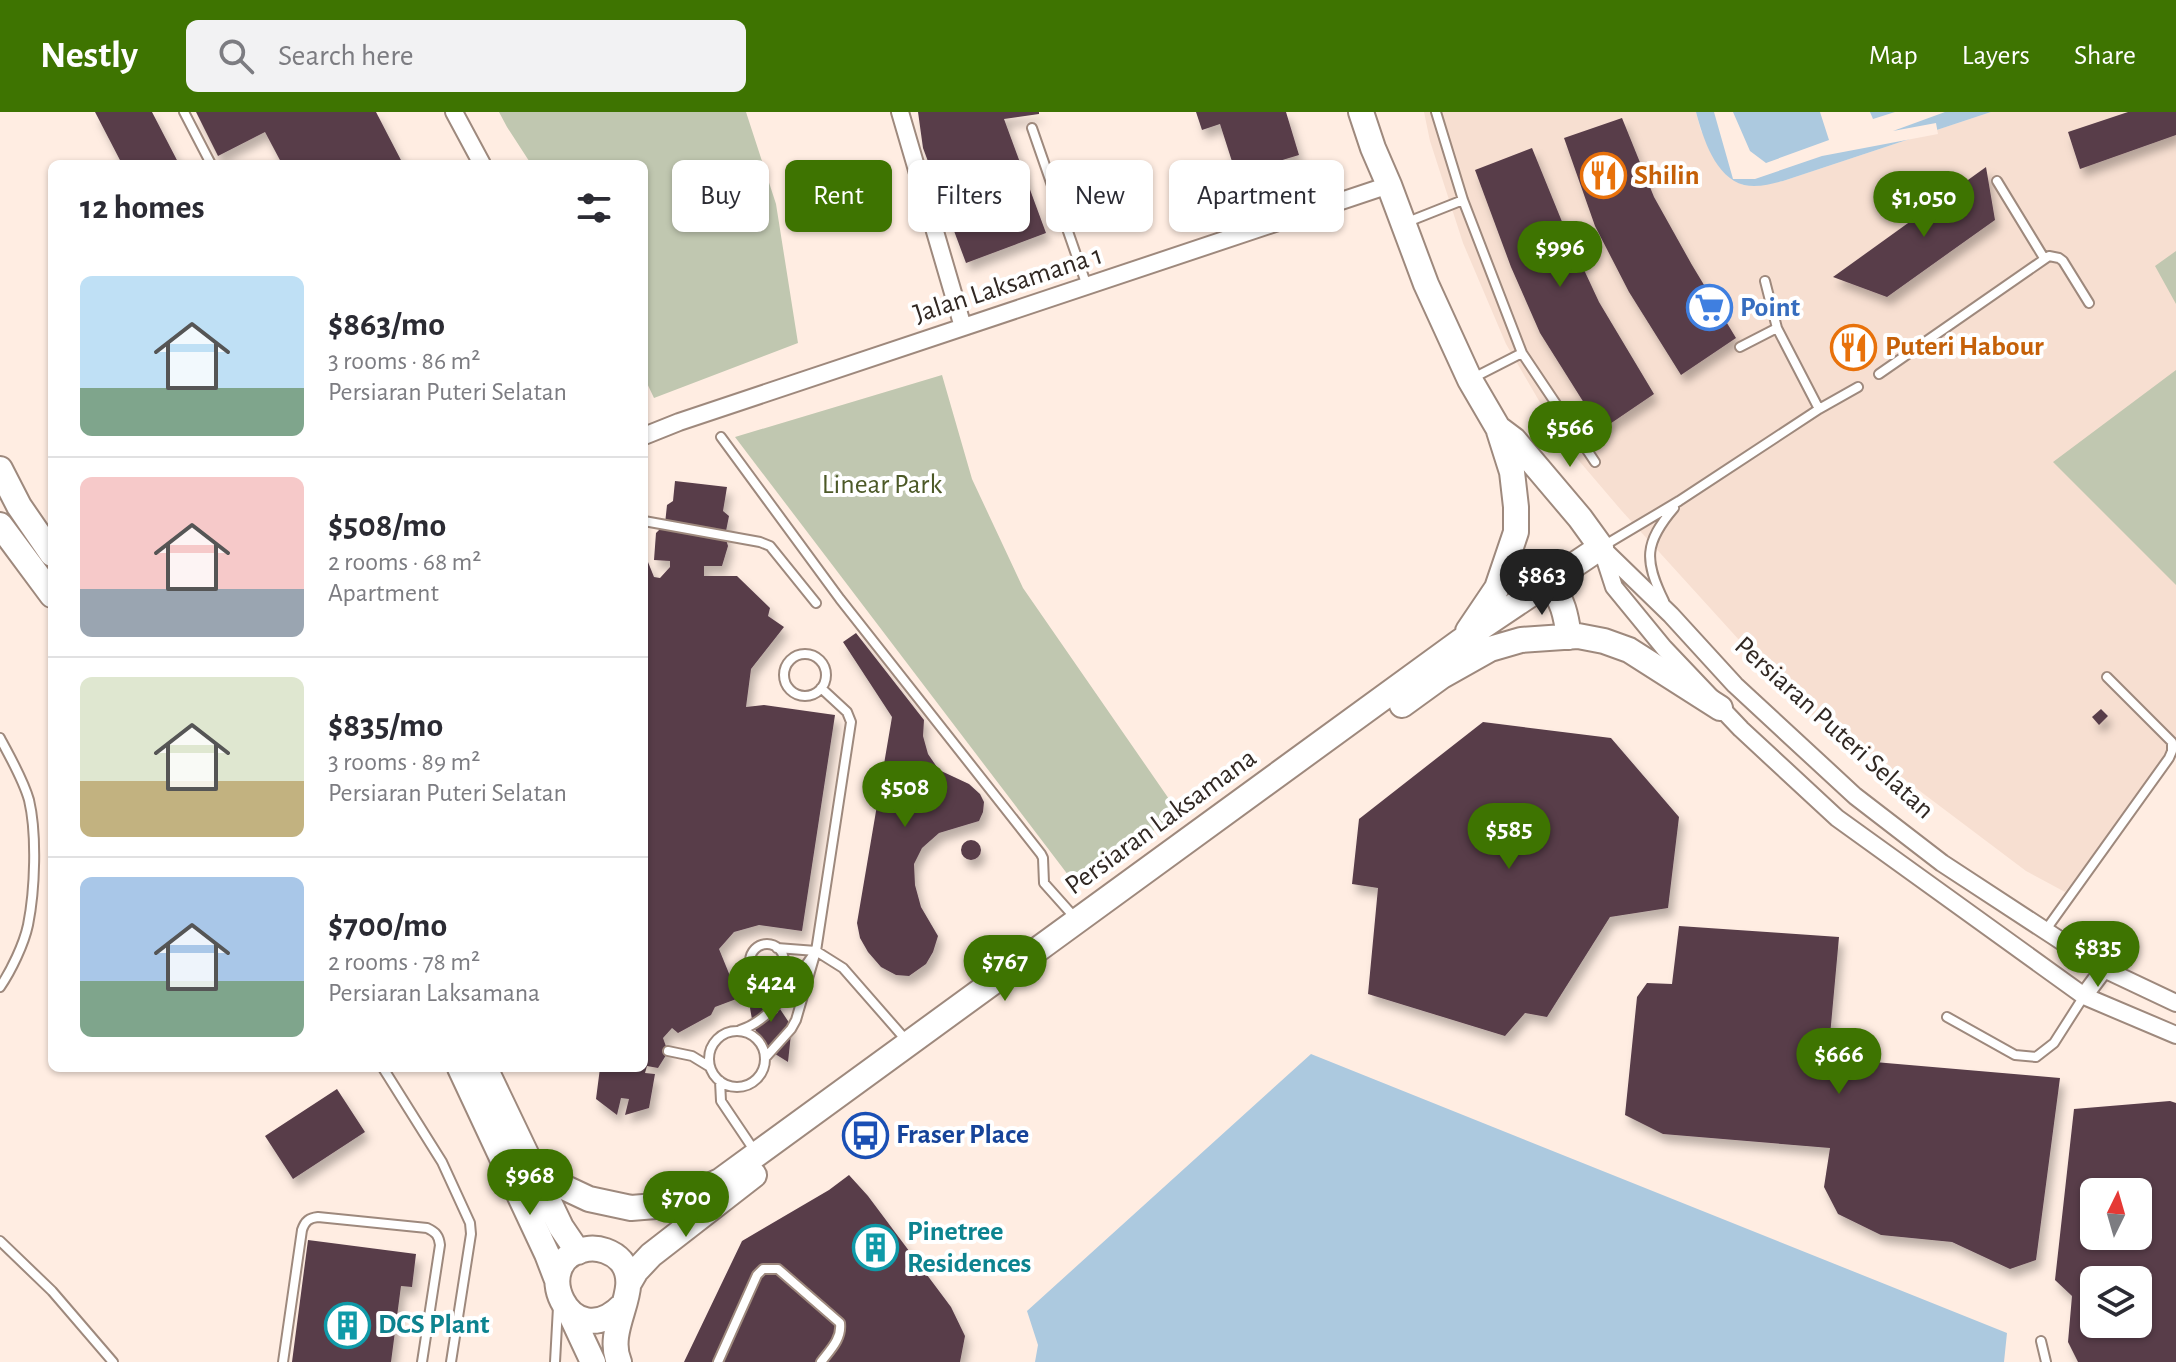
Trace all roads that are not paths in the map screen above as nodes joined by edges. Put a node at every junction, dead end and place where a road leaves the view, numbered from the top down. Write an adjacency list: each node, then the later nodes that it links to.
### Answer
1 (184, 112): 7 (lane)
2 (454, 112): 8 (street)
3 (900, 112): 17 (street)
4 (1361, 112): 10 (street, Persiaran Puteri Selatan)
5 (1436, 112): 11 (lane)
6 (1032, 128): 15 (lane)
7 (209, 160)
8 (480, 160)
9 (1997, 181): 13 (lane)
10 (1389, 185): 12 (street, Persiaran Puteri Selatan); 15 (street, Jalan Laksamana 1)
11 (1463, 200): 12 (lane); 20 (lane)
12 (1404, 224): 22 (street, Persiaran Puteri Selatan)
13 (2044, 258): 16 (lane); 21 (lane)
14 (1765, 281): 18 (lane)
15 (1087, 286): 17 (street, Jalan Laksamana 1)
16 (2089, 303)
17 (963, 327): 26 (street, Jalan Laksamana 1)
18 (1777, 328): 19 (lane); 24 (lane)
19 (1740, 347)
20 (1522, 353): 22 (lane); 28 (lane)
21 (1879, 374)
22 (1470, 380): 25 (street, Persiaran Puteri Selatan)
23 (1858, 387): 24 (lane)
24 (1819, 409): 30 (lane)
25 (1498, 428): 33 (street, Persiaran Puteri Selatan); 40 (street)
26 (648, 434)
27 (721, 437): 45 (lane)
28 (1595, 462)
29 (0, 469): 34 (street)
30 (1679, 501): 33 (lane); 38 (lane)
31 (648, 522): 37 (lane)
32 (0, 525): 36 (street)
33 (1601, 547): 35 (street, Persiaran Laksamana); 38 (street, Persiaran Puteri Selatan); 43 (street, Persiaran Puteri Selatan)
34 (48, 548)
35 (1549, 583): 39 (street); 40 (street, Persiaran Laksamana)
36 (48, 590)
37 (816, 603)
38 (1671, 615): 46 (street, Persiaran Puteri Selatan)
39 (1569, 637): 43 (street); 67 (street)
40 (1461, 641): 45 (street, Persiaran Laksamana)
41 (2107, 677): 46 (lane)
42 (821, 688): 42 (lane); 48 (lane)
43 (1720, 708): 52 (street, Persiaran Puteri Selatan)
44 (0, 738): 51 (lane)
45 (1077, 920): 58 (street, Persiaran Laksamana)
46 (2045, 931): 49 (street, Persiaran Puteri Selatan)
47 (777, 948): 48 (lane); 50 (lane); 50 (lane)
48 (816, 951): 54 (lane); 58 (lane); 60 (lane)
49 (2104, 969): 52 (street); 53 (street, Persiaran Puteri Selatan)
50 (769, 978): 54 (lane)
51 (0, 987)
52 (2084, 996): 55 (lane); 57 (street, Persiaran Puteri Selatan)
53 (2176, 1003)
54 (773, 1009): 56 (lane)
55 (1947, 1017)
56 (728, 1033): 60 (lane); 61 (lane)
57 (2176, 1035)
58 (909, 1043): 67 (street, Persiaran Laksamana)
59 (668, 1051): 61 (lane)
60 (765, 1058): 65 (lane)
61 (710, 1067): 65 (lane)
62 (386, 1072): 77 (lane)
63 (462, 1072): 72 (street)
64 (487, 1072): 66 (street, Persiaran Laksamana)
65 (720, 1081): 67 (lane)
66 (526, 1156): 68 (street, Persiaran Laksamana); 70 (street, Persiaran Laksamana)
67 (760, 1161): 68 (street, Persiaran Laksamana); 71 (street, Persiaran Laksamana)
68 (720, 1181): 71 (street)
69 (0, 1241): 74 (lane)
70 (578, 1252): 71 (street); 72 (street)
71 (624, 1283): 72 (street); 80 (street)
72 (562, 1297): 78 (lane); 79 (street)
73 (2041, 1341): 83 (lane)
74 (113, 1362)
75 (283, 1362): 76 (lane)
76 (422, 1362)
77 (451, 1362)
78 (555, 1362)
79 (593, 1362)
80 (619, 1362)
81 (718, 1362): 82 (lane)
82 (821, 1362)
83 (2046, 1362)

